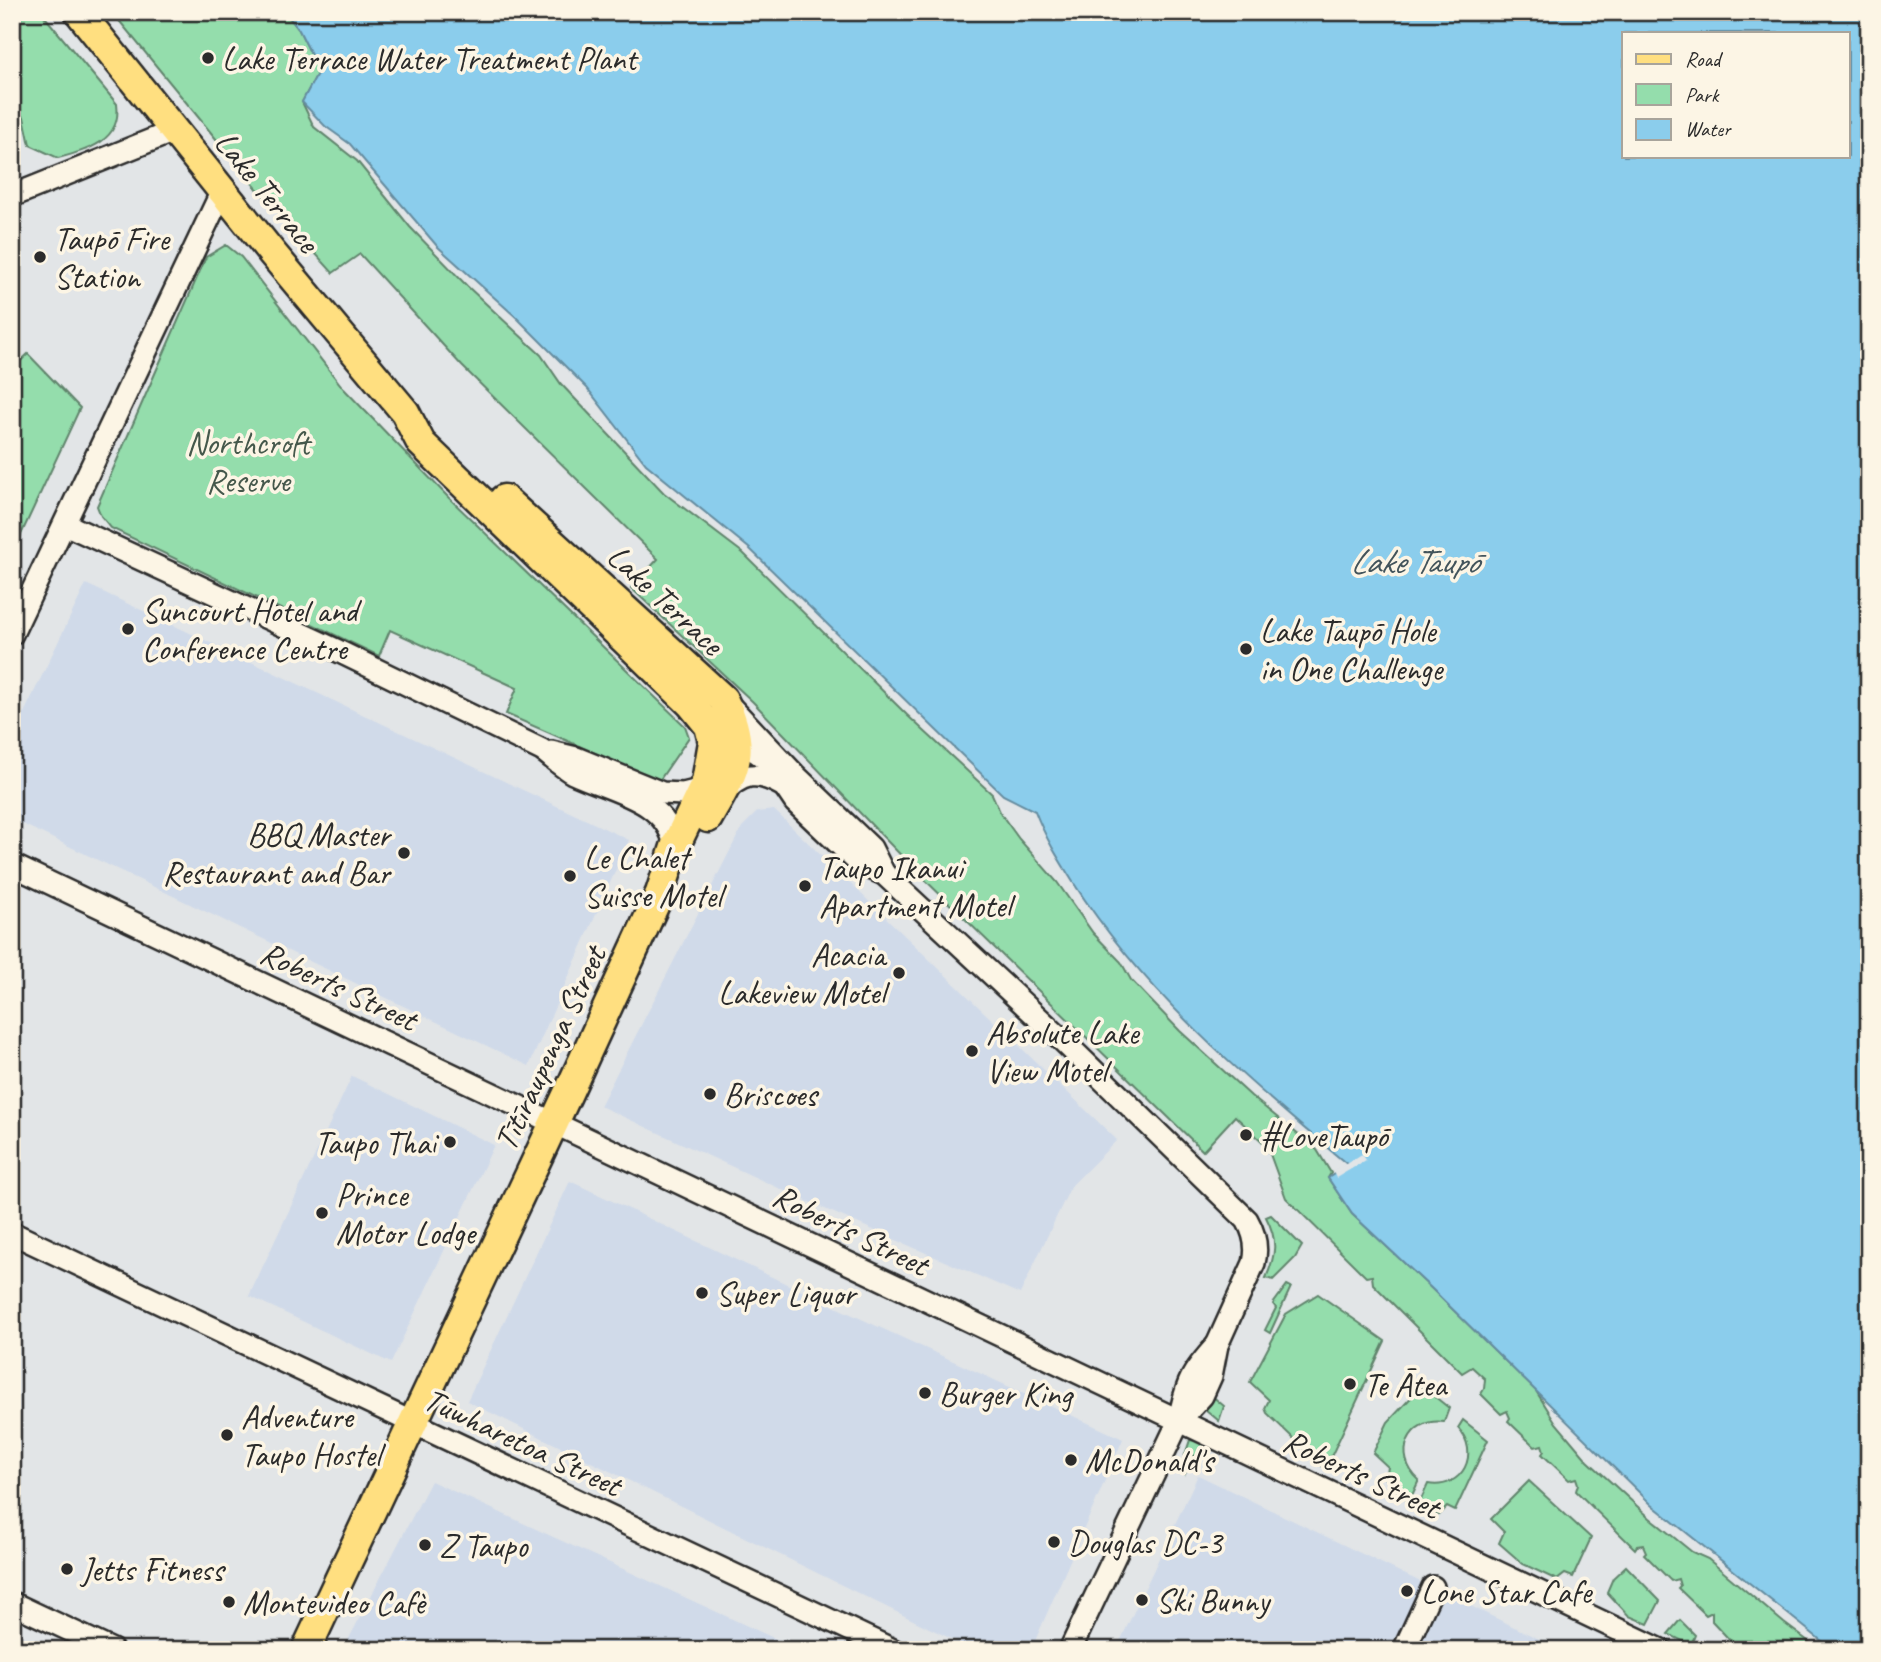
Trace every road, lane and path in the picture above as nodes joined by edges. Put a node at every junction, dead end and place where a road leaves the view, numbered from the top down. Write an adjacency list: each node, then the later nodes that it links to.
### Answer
1 (79, 12): 2 (main road, Lake Terrace)
2 (174, 131): 3 (main road, Lake Terrace); 4 (street)
3 (222, 191): 5 (main road, Lake Terrace); 6 (street)
4 (12, 196)
5 (405, 412): 7 (main road, Lake Terrace); 9 (main road, Lake Terrace)
6 (65, 524): 8 (street); 11 (street)
7 (582, 600): 10 (street, Lake Terrace); 13 (main road, Lake Terrace)
8 (12, 634)
9 (723, 699): 10 (main road, Lake Terrace); 16 (street, Lake Terrace)
10 (738, 739): 12 (street, Lake Terrace); 13 (main road, Tītīraupenga Street)
11 (542, 750): 13 (street); 14 (street)
12 (782, 785): 13 (street); 16 (street, Lake Terrace)
13 (713, 789): 14 (main road, Tītīraupenga Street); 17 (main road, Tītīraupenga Street)
14 (675, 847): 17 (main road, Tītīraupenga Street)
15 (12, 866): 18 (street, Roberts Street)
16 (884, 874): 20 (street, Lake Terrace)
17 (660, 892): 18 (main road, Tītīraupenga Street)
18 (554, 1123): 20 (street, Roberts Street); 21 (main road, Tītīraupenga Street)
19 (12, 1233): 21 (street, Tūwharetoa Street)
20 (1179, 1421): 24 (street, Roberts Street); 28 (street)
21 (413, 1424): 26 (main road, Tītīraupenga Street); 27 (street, Tūwharetoa Street)
22 (1433, 1587): 29 (street)
23 (12, 1603): 25 (street)
24 (1650, 1649)
25 (112, 1650)
26 (306, 1650)
27 (893, 1650)
28 (1070, 1650)
29 (1404, 1650)

